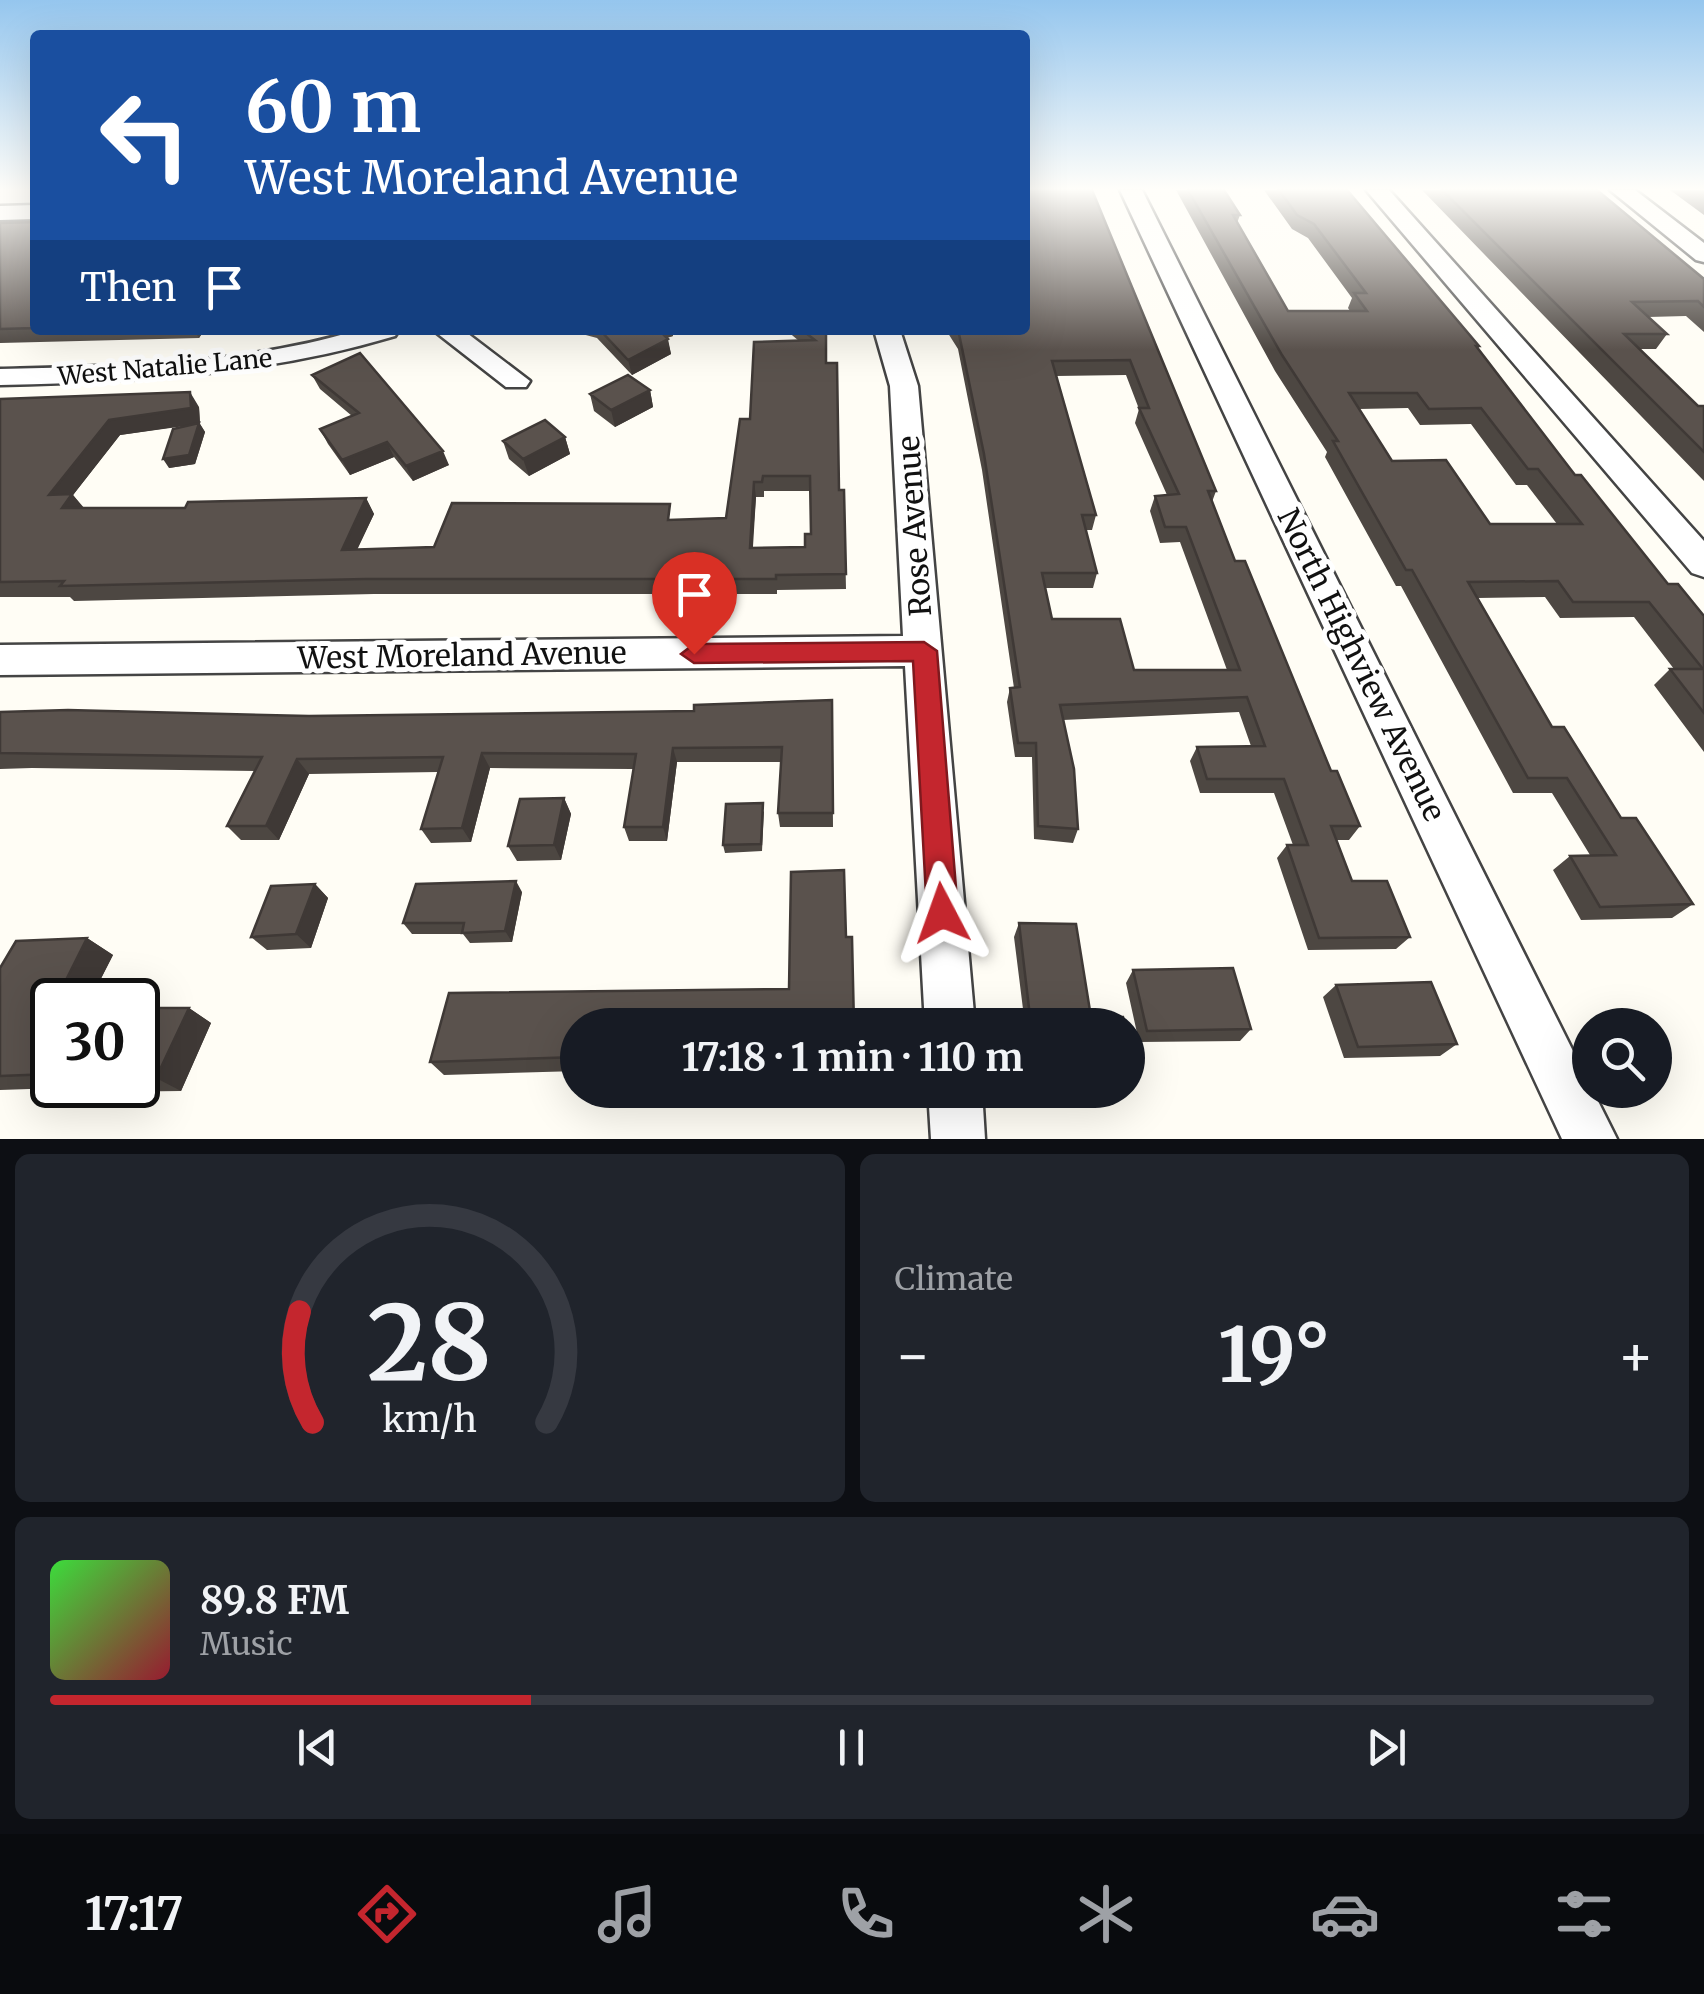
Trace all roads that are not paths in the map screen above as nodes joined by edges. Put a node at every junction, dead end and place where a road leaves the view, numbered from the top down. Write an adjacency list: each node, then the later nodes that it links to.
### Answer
1 (1157, 243): 14 (street, North Highview Avenue)
2 (1423, 243): 8 (street)
3 (367, 335): 6 (street, West Natalie Lane)
4 (453, 335): 7 (street)
5 (888, 335): 9 (street, Rose Avenue)
6 (0, 377)
7 (516, 382)
8 (1704, 564)
9 (924, 651): 10 (street, West Moreland Avenue); 11 (street, Rose Avenue)
10 (0, 660)
11 (949, 1008)
12 (956, 1108): 13 (street)
13 (958, 1139)
14 (1590, 1139)

